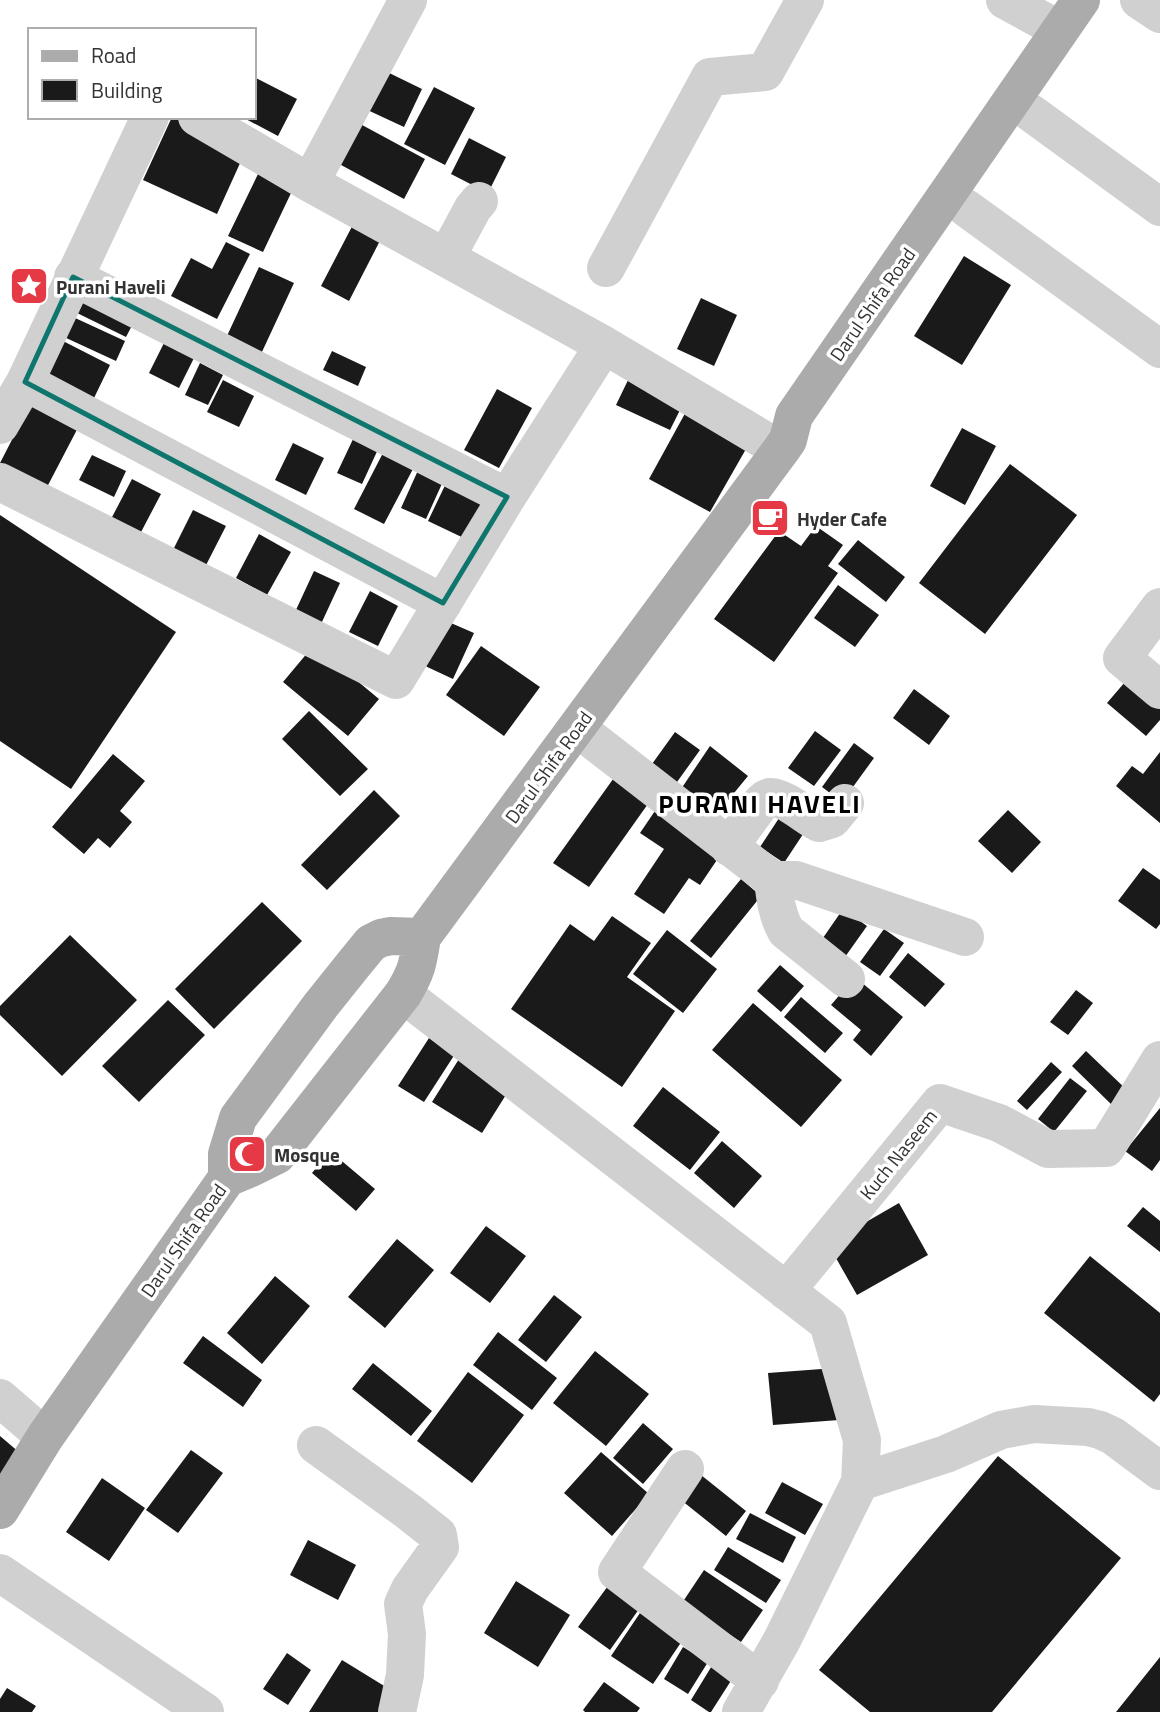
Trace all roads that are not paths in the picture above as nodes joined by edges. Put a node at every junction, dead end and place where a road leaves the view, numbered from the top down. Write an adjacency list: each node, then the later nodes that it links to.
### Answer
1 (408, 0): 11 (street)
2 (805, 0): 16 (street)
3 (1006, 0): 6 (street)
4 (1111, 0): 8 (main road)
5 (1139, 0): 7 (street)
6 (1070, 15): 22 (main road, Darul Shifa Road)
7 (1160, 15)
8 (1031, 113): 13 (street); 14 (main road)
9 (149, 119): 17 (street)
10 (200, 119): 11 (street)
11 (310, 183): 15 (street)
12 (479, 201): 15 (street)
13 (1160, 207)
14 (966, 208): 19 (street); 22 (main road)
15 (446, 258): 18 (street)
16 (606, 268)
17 (73, 277): 20 (street); 24 (street)
18 (604, 345): 22 (street); 24 (street)
19 (1160, 349)
20 (25, 382): 21 (street); 25 (street)
21 (0, 425)
22 (785, 445): 28 (main road, Darul Shifa Road)
23 (0, 482): 25 (street)
24 (507, 497): 25 (street)
25 (443, 603)
26 (1160, 607): 27 (street)
27 (1160, 690)
28 (577, 728): 30 (street); 32 (main road, Darul Shifa Road)
29 (845, 803): 30 (street)
30 (729, 847): 31 (street)
31 (773, 880): 33 (street); 34 (street)
32 (422, 937): 35 (main road, Darul Shifa Road); 37 (main road)
33 (965, 937)
34 (846, 979)
35 (403, 994): 37 (main road, Darul Shifa Road); 38 (street)
36 (1160, 1060): 38 (street, Kuch Naseem)
37 (227, 1178): 40 (main road, Darul Shifa Road)
38 (786, 1291): 44 (street)
39 (0, 1398): 40 (street)
40 (46, 1437): 45 (main road, Darul Shifa Road)
41 (316, 1445): 49 (street)
42 (685, 1469): 47 (street)
43 (1160, 1471): 44 (street)
44 (860, 1482): 47 (street)
45 (0, 1510)
46 (0, 1573): 48 (street)
47 (752, 1702)
48 (205, 1712)
49 (397, 1712)

